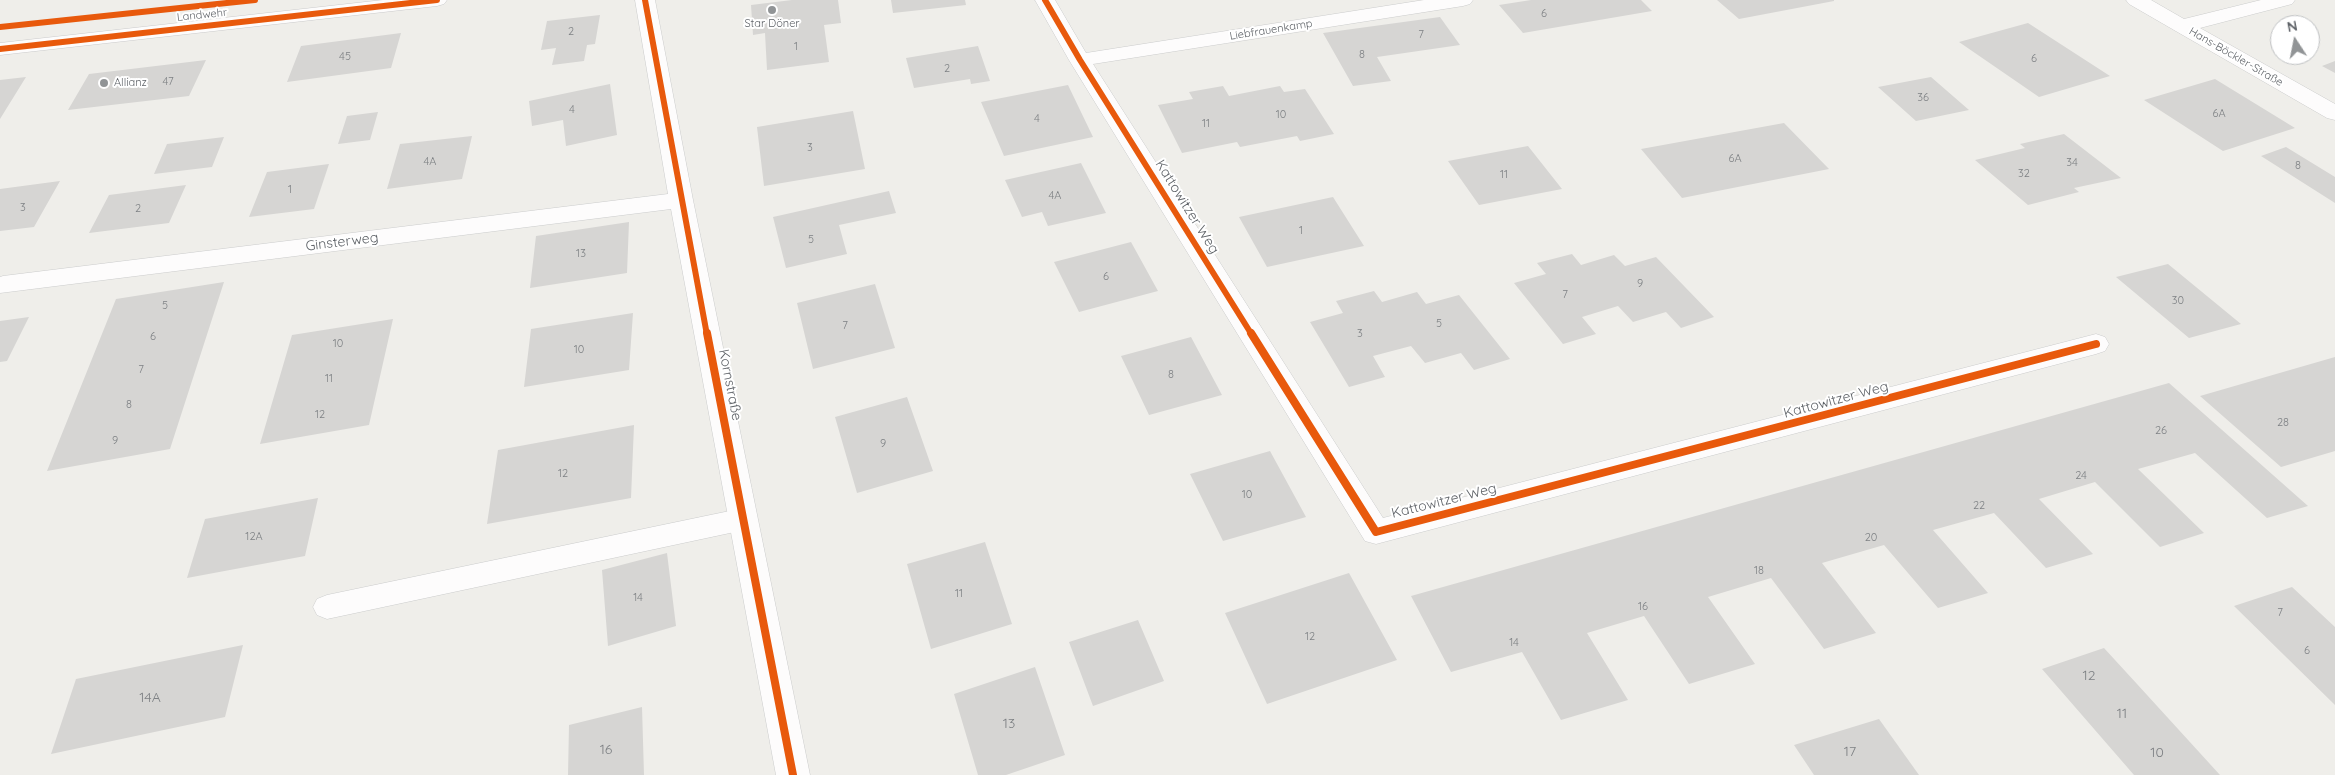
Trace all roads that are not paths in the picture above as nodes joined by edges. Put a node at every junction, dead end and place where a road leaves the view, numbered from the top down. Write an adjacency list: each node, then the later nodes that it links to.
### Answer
1 (437, 0): 8 (street, Landwehr)
2 (645, 0): 11 (street, Kornstraße)
3 (1045, 0): 9 (street, Kattowitzer Weg)
4 (1463, 0): 9 (street, Liebfrauenkamp)
5 (2136, 0): 7 (street, Hans-Böckler-Straße)
6 (2285, 0): 7 (street)
7 (2181, 26): 10 (street, Hans-Böckler-Straße)
8 (0, 49)
9 (1080, 60): 13 (street, Kattowitzer Weg)
10 (2335, 113)
11 (681, 200): 12 (street, Ginsterweg); 14 (street, Kornstraße)
12 (3, 285)
13 (2096, 344)
14 (744, 518): 15 (lane); 16 (street, Kornstraße)
15 (327, 607)
16 (793, 775)

